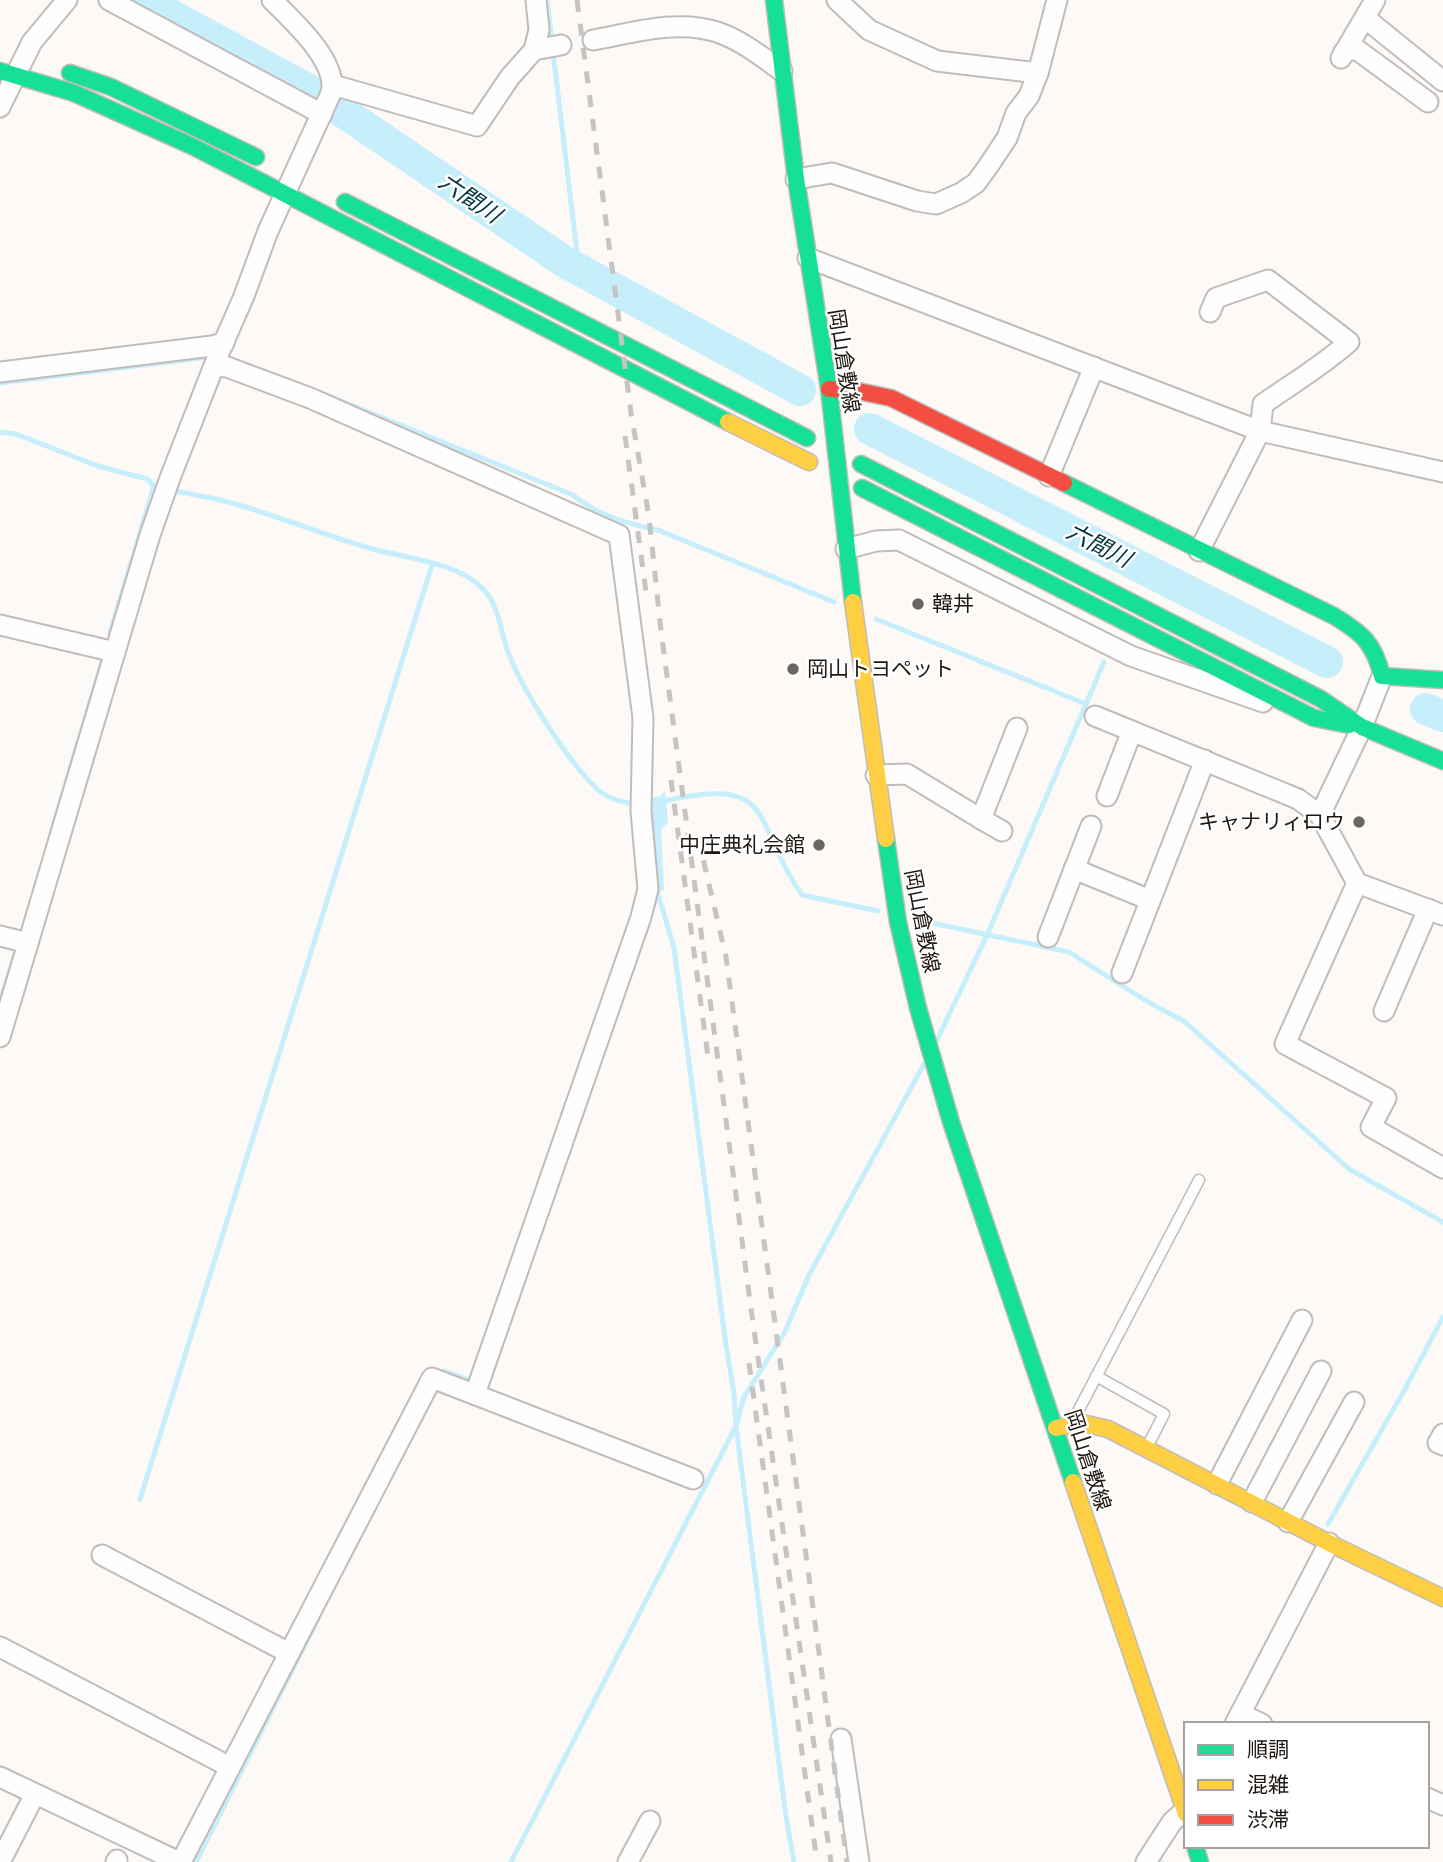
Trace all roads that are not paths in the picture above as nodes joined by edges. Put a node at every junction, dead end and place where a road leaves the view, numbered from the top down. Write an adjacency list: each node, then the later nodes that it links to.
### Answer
1 (67, 0): 11 (street)
2 (110, 0): 15 (street)
3 (272, 0): 15 (street)
4 (536, 0): 15 (street)
5 (774, 0): 12 (street, 岡山倉敷線)
6 (837, 0): 13 (street)
7 (1057, 0): 13 (street)
8 (1375, 0): 9 (street)
9 (1365, 18): 14 (street); 16 (street)
10 (593, 40): 12 (street)
11 (12, 64): 17 (street); 18 (street); 18 (street)
12 (782, 71): 19 (street, 岡山倉敷線)
13 (1038, 73): 19 (street)
14 (1443, 81)
15 (327, 100): 18 (street)
16 (1428, 102)
17 (0, 107)
18 (288, 177): 23 (street); 29 (street)
19 (796, 178): 21 (street, 岡山倉敷線)
20 (329, 194): 28 (street)
21 (808, 258): 24 (street); 26 (street, 岡山倉敷線)
22 (1210, 312): 27 (street)
23 (218, 356): 25 (street); 37 (street); 68 (street)
24 (1094, 367): 27 (street); 32 (street)
25 (0, 372)
26 (829, 389): 32 (street); 34 (street, 岡山倉敷線)
27 (1260, 431): 31 (street); 35 (street)
28 (807, 438)
29 (809, 462)
30 (861, 464): 42 (street)
31 (1443, 471)
32 (1049, 476): 35 (street)
33 (862, 488): 41 (street)
34 (846, 548): 41 (street); 47 (street, 岡山倉敷線)
35 (1199, 551): 38 (street)
36 (0, 625): 37 (street)
37 (115, 652): 59 (street)
38 (1382, 676): 39 (street); 42 (street)
39 (1443, 680)
40 (1095, 716): 44 (street)
41 (1314, 718): 42 (street)
42 (1362, 727): 46 (street); 49 (street)
43 (1017, 728): 50 (street)
44 (1132, 732): 45 (street); 48 (street)
45 (1205, 760): 49 (street); 55 (street)
46 (1443, 761)
47 (876, 775): 50 (street); 71 (street, 岡山倉敷線)
48 (1107, 796)
49 (1320, 815): 54 (street)
50 (981, 819): 52 (street)
51 (1091, 826): 53 (street)
52 (1002, 831)
53 (1074, 869): 55 (street); 58 (street)
54 (1357, 883): 56 (street); 63 (street)
55 (1150, 900): 60 (street)
56 (1435, 912): 61 (street)
57 (0, 936): 59 (street)
58 (1048, 937)
59 (28, 943): 62 (street)
60 (1122, 973)
61 (1384, 1012)
62 (0, 1037)
63 (1443, 1168)
64 (1199, 1180): 67 (lane)
65 (1302, 1320): 76 (street)
66 (1321, 1371): 77 (street)
67 (1097, 1377): 70 (lane); 74 (lane)
68 (478, 1387): 75 (street); 83 (street)
69 (1354, 1402): 78 (street)
70 (1073, 1422): 71 (street); 74 (street)
71 (1056, 1429): 89 (street, 岡山倉敷線)
72 (1443, 1434): 73 (street)
73 (1443, 1445)
74 (1146, 1448): 76 (street)
75 (693, 1479)
76 (1217, 1484): 77 (street)
77 (1252, 1502): 78 (street)
78 (1288, 1521): 79 (street)
79 (1329, 1543): 81 (street); 84 (street)
80 (102, 1555): 83 (street)
81 (1443, 1598)
82 (0, 1647): 86 (street)
83 (289, 1653): 86 (street)
84 (1237, 1719)
85 (841, 1739): 95 (street)
86 (230, 1767): 92 (street)
87 (0, 1777): 88 (street)
88 (35, 1794): 92 (street); 93 (street)
89 (1184, 1809)
90 (1184, 1813): 96 (street)
91 (650, 1821): 94 (street)
92 (189, 1860)
93 (0, 1862)
94 (628, 1862)
95 (859, 1862)
96 (1146, 1862)

